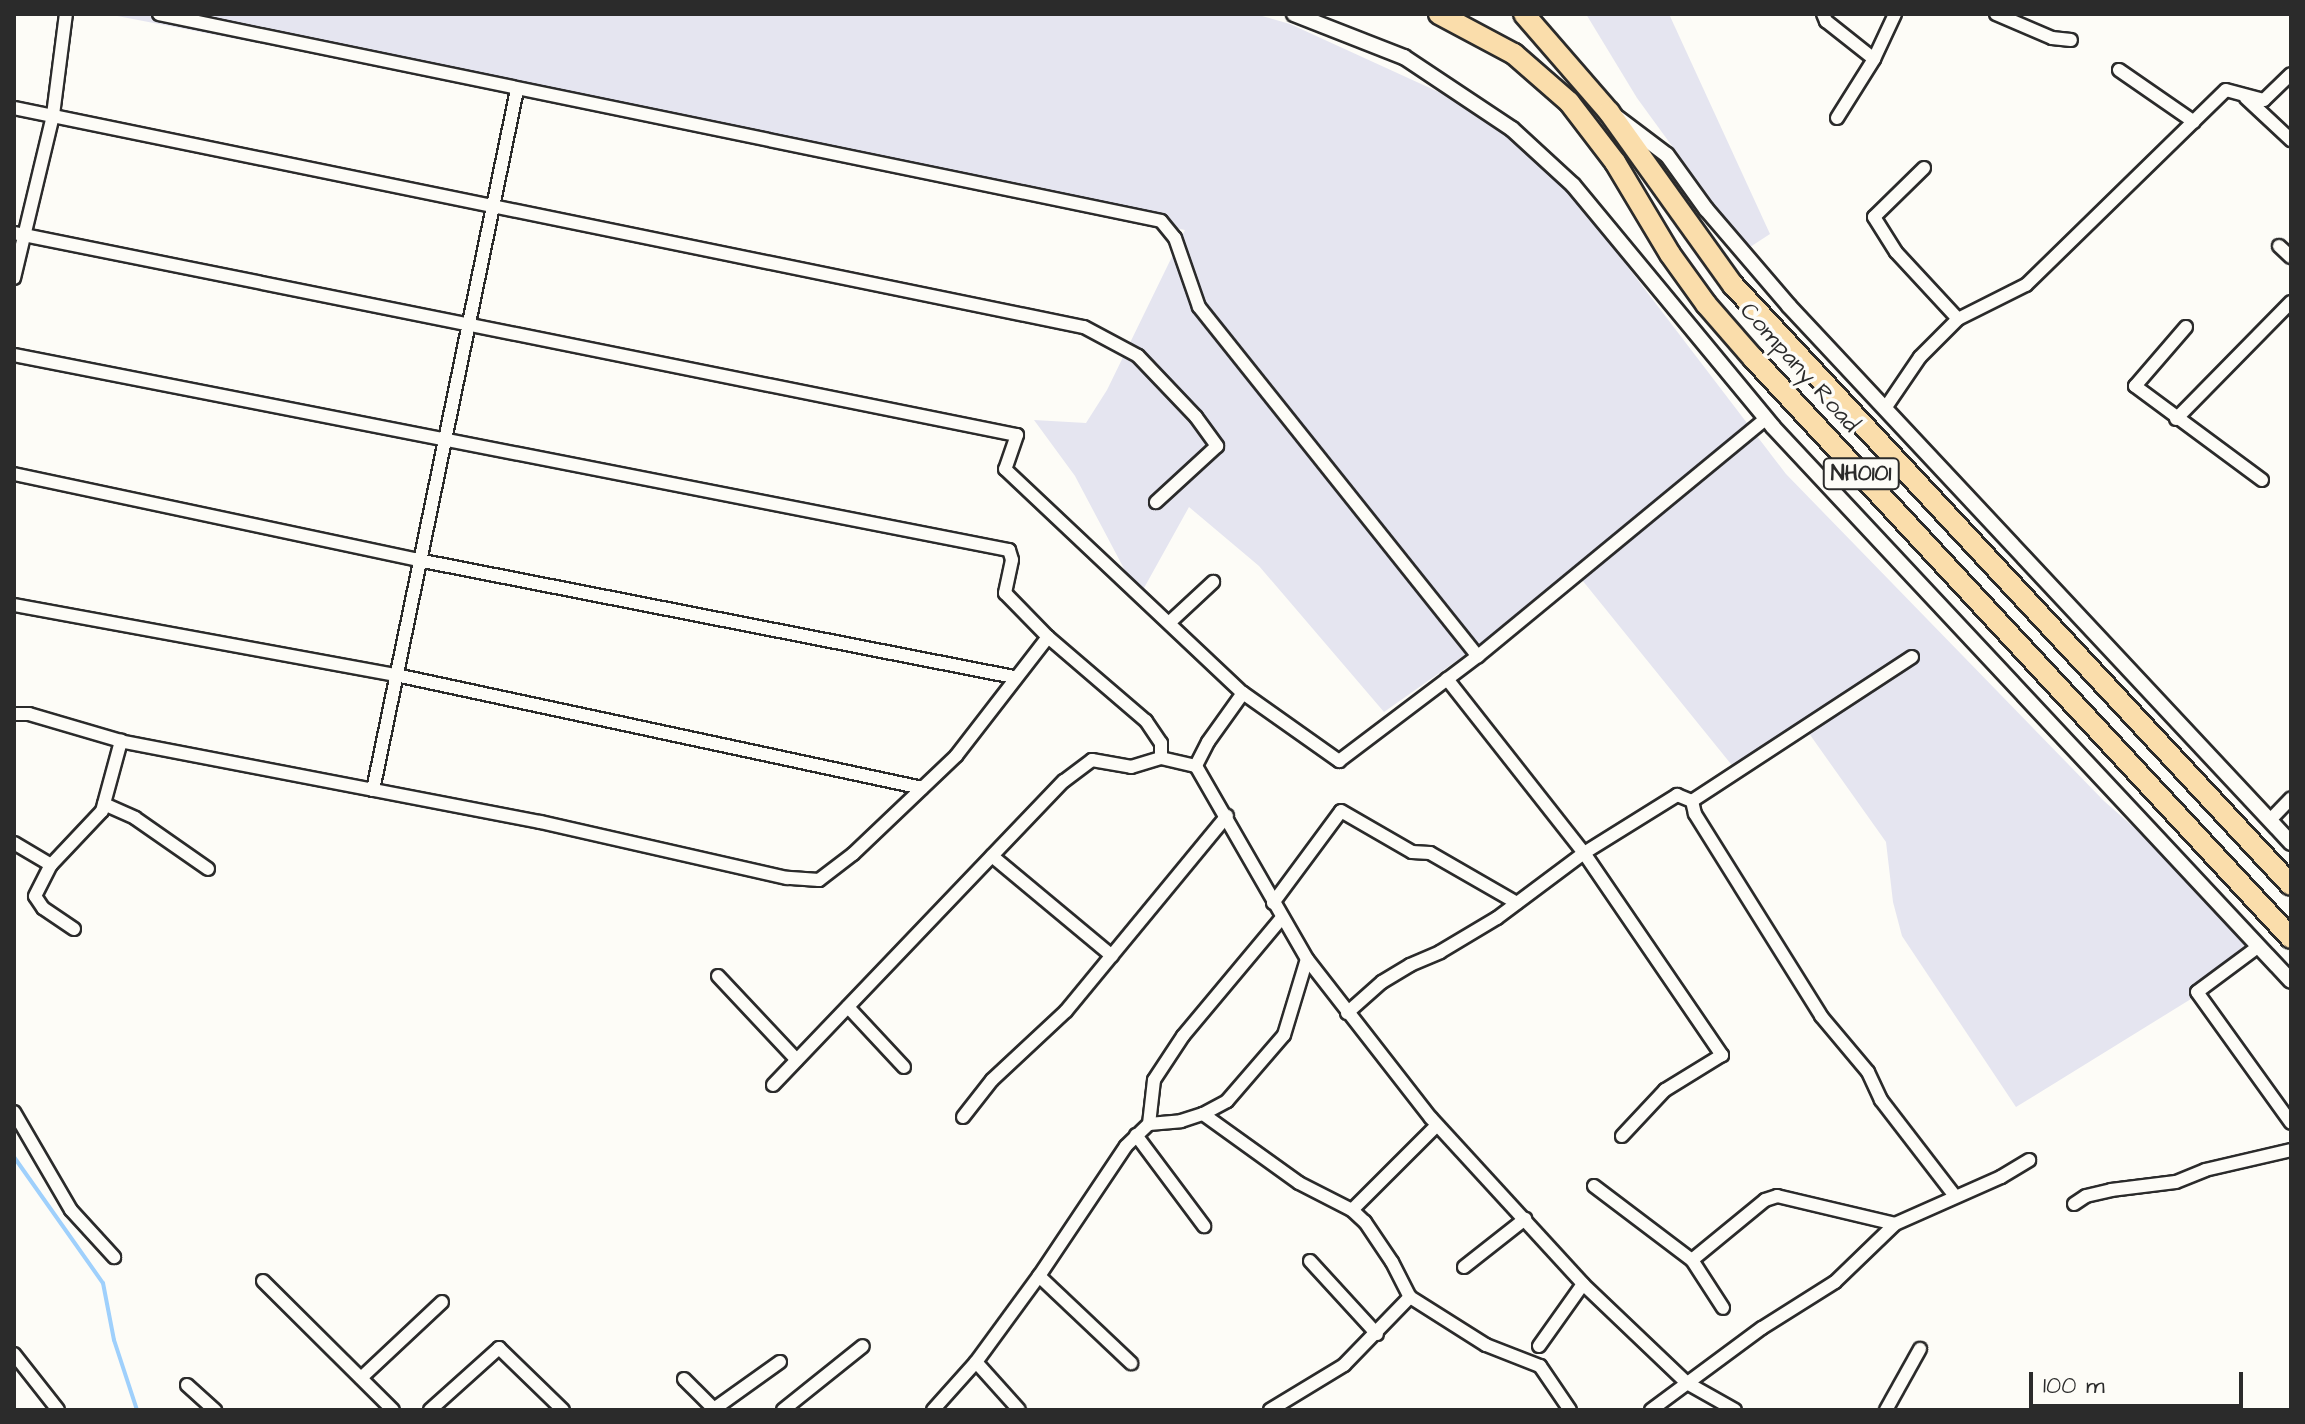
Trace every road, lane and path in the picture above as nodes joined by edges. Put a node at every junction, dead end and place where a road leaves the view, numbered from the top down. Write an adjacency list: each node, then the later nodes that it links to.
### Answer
1 (66, 14): 17 (street)
2 (159, 14): 13 (street)
3 (1294, 14): 33 (street)
4 (1439, 14): 72 (highway, Company Road / NH0101)
5 (1524, 14): 16 (highway, Company Road / NH0101)
6 (1823, 14): 10 (street)
7 (1895, 14): 10 (street)
8 (1996, 14): 9 (street)
9 (2071, 40)
10 (1874, 59): 18 (street)
11 (2119, 70): 19 (street)
12 (2291, 74): 14 (street)
13 (517, 90): 22 (street); 44 (street)
14 (2244, 95): 19 (street); 20 (street)
15 (14, 108): 17 (street)
16 (1609, 112): 32 (street); 67 (highway, Company Road / NH0101)
17 (53, 115): 22 (street); 23 (street)
18 (1837, 118)
19 (2194, 122): 28 (street)
20 (2291, 140)
21 (1924, 168): 28 (street)
22 (493, 207): 29 (street); 38 (street)
23 (19, 234): 26 (street); 29 (street)
24 (2279, 246): 25 (street)
25 (2291, 257)
26 (14, 278)
27 (2291, 302): 34 (street)
28 (1958, 319): 32 (street)
29 (468, 324): 35 (street); 42 (street)
30 (2186, 327): 34 (street)
31 (14, 355): 35 (street)
32 (1886, 407): 60 (street)
33 (1766, 419): 44 (street); 73 (street)
34 (2176, 419): 37 (street)
35 (442, 440): 39 (street); 43 (street)
36 (14, 474): 39 (street)
37 (2262, 480)
38 (1156, 502)
39 (418, 560): 46 (street); 47 (street)
40 (1213, 582): 42 (street)
41 (14, 605): 46 (street)
42 (1170, 622): 49 (street)
43 (1048, 637): 47 (street); 52 (street)
44 (1478, 656): 48 (street)
45 (1912, 657): 57 (street)
46 (396, 675): 54 (street); 55 (street)
47 (1014, 677): 54 (street)
48 (1447, 679): 49 (street); 63 (street)
49 (1243, 693): 53 (street)
50 (14, 714): 51 (street)
51 (121, 741): 55 (street); 58 (street)
52 (1161, 758): 53 (street); 64 (street)
53 (1196, 766): 59 (street)
54 (922, 788): 55 (street)
55 (373, 790)
56 (2291, 798): 60 (street)
57 (1692, 801): 63 (street); 94 (street)
58 (104, 804): 65 (street); 66 (street)
59 (1227, 816): 68 (street); 74 (street)
60 (2270, 820): 62 (street)
61 (14, 843): 65 (street)
62 (2291, 843)
63 (1584, 853): 69 (street); 90 (street)
64 (992, 856): 74 (street); 78 (street)
65 (51, 865): 71 (street)
66 (208, 869)
67 (2291, 885)
68 (1273, 903): 69 (street); 70 (street)
69 (1517, 903): 79 (street)
70 (1281, 919): 75 (street); 87 (street)
71 (74, 929)
72 (2291, 938)
73 (2259, 946): 77 (street); 86 (street)
74 (1112, 956): 85 (street)
75 (1307, 959): 79 (street); 84 (street)
76 (718, 976): 80 (street)
77 (2291, 981)
78 (848, 1007): 80 (street); 81 (street)
79 (1347, 1013): 88 (street)
80 (797, 1060): 82 (street)
81 (904, 1067)
82 (773, 1085)
83 (14, 1112): 100 (street)
84 (1203, 1114): 87 (street); 96 (street)
85 (963, 1117)
86 (2291, 1123)
87 (1149, 1124): 89 (street)
88 (1437, 1125): 96 (street); 97 (street)
89 (1136, 1135): 99 (street); 104 (street)
90 (1622, 1136)
91 (2291, 1150): 95 (street)
92 (2029, 1160): 94 (street)
93 (1594, 1186): 101 (street)
94 (1955, 1196): 98 (street)
95 (2074, 1204)
96 (1352, 1210): 107 (street)
97 (1525, 1219): 103 (street); 106 (street)
98 (1895, 1224): 101 (street); 120 (street)
99 (1204, 1226)
100 (114, 1257)
101 (1692, 1260): 109 (street)
102 (1310, 1261): 110 (street)
103 (1464, 1267)
104 (1039, 1276): 116 (street); 117 (street)
105 (263, 1281): 118 (street)
106 (1583, 1284): 112 (street); 120 (street)
107 (1410, 1297): 110 (street); 132 (street)
108 (442, 1302): 118 (street)
109 (1723, 1308)
110 (1377, 1334): 131 (street)
111 (863, 1346): 128 (street)
112 (1539, 1346)
113 (1920, 1349): 135 (street)
114 (14, 1354): 122 (street)
115 (780, 1362): 127 (street)
116 (976, 1362): 129 (street); 130 (street)
117 (1131, 1363)
118 (361, 1378): 124 (street)
119 (684, 1379): 127 (street)
120 (1687, 1383): 133 (street); 134 (street)
121 (187, 1385): 123 (street)
122 (58, 1410)
123 (215, 1410)
124 (393, 1410)
125 (430, 1410): 126 (street)
126 (563, 1410)
127 (714, 1410)
128 (783, 1410)
129 (933, 1410)
130 (1019, 1410)
131 (1270, 1410)
132 (1570, 1410)
133 (1651, 1410)
134 (1735, 1410)
135 (1886, 1410)

